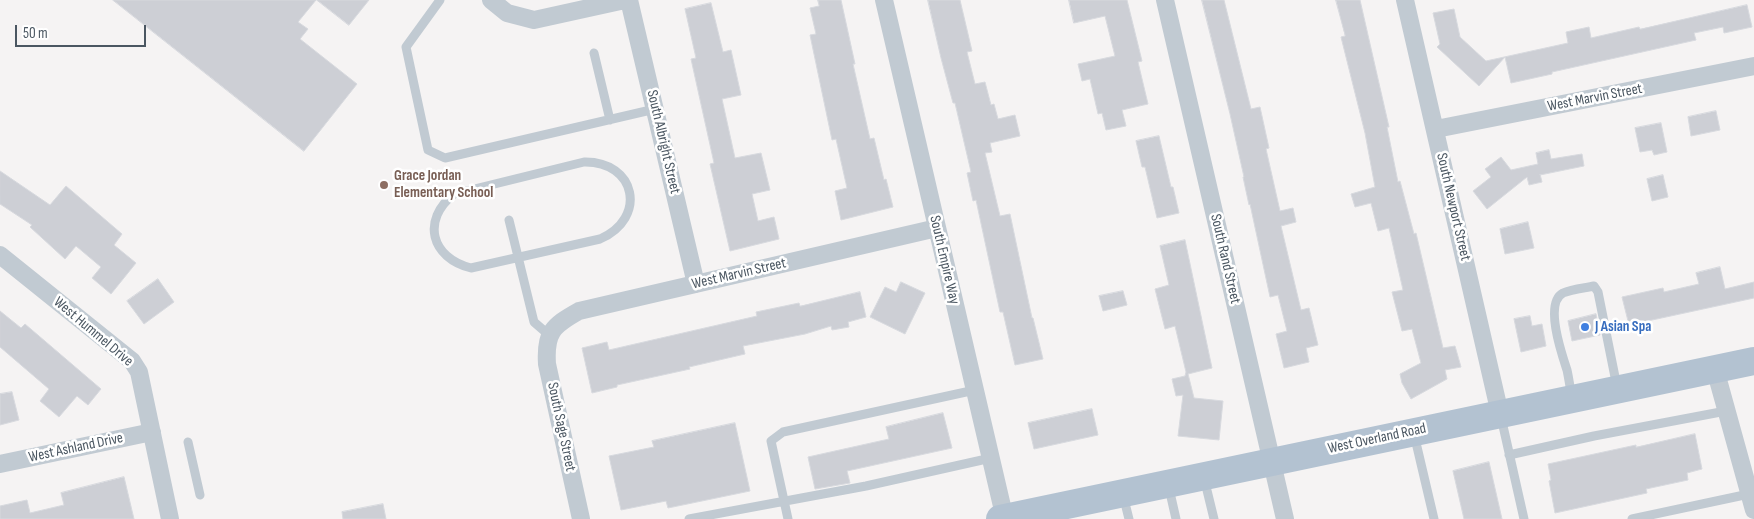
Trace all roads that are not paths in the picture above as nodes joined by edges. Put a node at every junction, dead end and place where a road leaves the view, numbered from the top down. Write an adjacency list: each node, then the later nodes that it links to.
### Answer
1 (440, 0): 11 (lane)
2 (491, 0): 3 (street)
3 (624, 0)
4 (629, 0): 10 (street, South Albright Street)
5 (884, 0): 14 (street, South Empire Way)
6 (1165, 0): 31 (street, South Rand Street)
7 (1405, 0): 12 (street, South Newport Street)
8 (594, 53): 11 (lane)
9 (1754, 66): 12 (street, West Marvin Street)
10 (655, 109): 11 (lane); 17 (street, South Albright Street)
11 (610, 120)
12 (1436, 129): 25 (street, South Newport Street)
13 (509, 220): 16 (lane)
14 (937, 228): 17 (street, West Marvin Street); 21 (street, South Empire Way)
15 (0, 254): 26 (street, West Hummel Drive)
16 (518, 258): 16 (lane); 18 (lane)
17 (696, 284): 18 (street, West Marvin Street)
18 (550, 335): 40 (street, South Sage Street)
19 (1754, 361): 20 (main road, West Overland Road)
20 (1715, 369): 22 (main road, West Overland Road); 24 (street)
21 (975, 390): 30 (street, South Empire Way); 38 (lane)
22 (1618, 390): 23 (main road, West Overland Road); 23 (lane)
23 (1572, 399): 25 (main road, West Overland Road)
24 (1726, 411): 29 (lane); 35 (street)
25 (1500, 414): 27 (main road, West Overland Road); 29 (lane)
26 (152, 432): 32 (street, West Ashland Drive); 39 (street, West Hummel Drive)
27 (1413, 432): 31 (main road, West Overland Road); 48 (lane)
28 (188, 442): 37 (lane)
29 (1510, 455): 49 (lane)
30 (991, 458): 38 (lane); 43 (street, South Empire Way)
31 (1272, 461): 33 (main road, West Overland Road); 47 (street, South Rand Street)
32 (0, 464)
33 (1203, 476): 34 (main road, West Overland Road); 46 (lane)
34 (1168, 483): 36 (main road, West Overland Road); 45 (lane)
35 (1751, 490): 50 (lane)
36 (1122, 493): 43 (main road, West Overland Road); 44 (lane)
37 (200, 495)
38 (784, 500): 41 (lane); 42 (lane)
39 (170, 519)
40 (581, 519)
41 (688, 519)
42 (788, 519)
43 (1003, 519)
44 (1129, 519)
45 (1176, 519)
46 (1212, 519)
47 (1284, 519)
48 (1434, 519)
49 (1524, 519)
50 (1632, 519)

